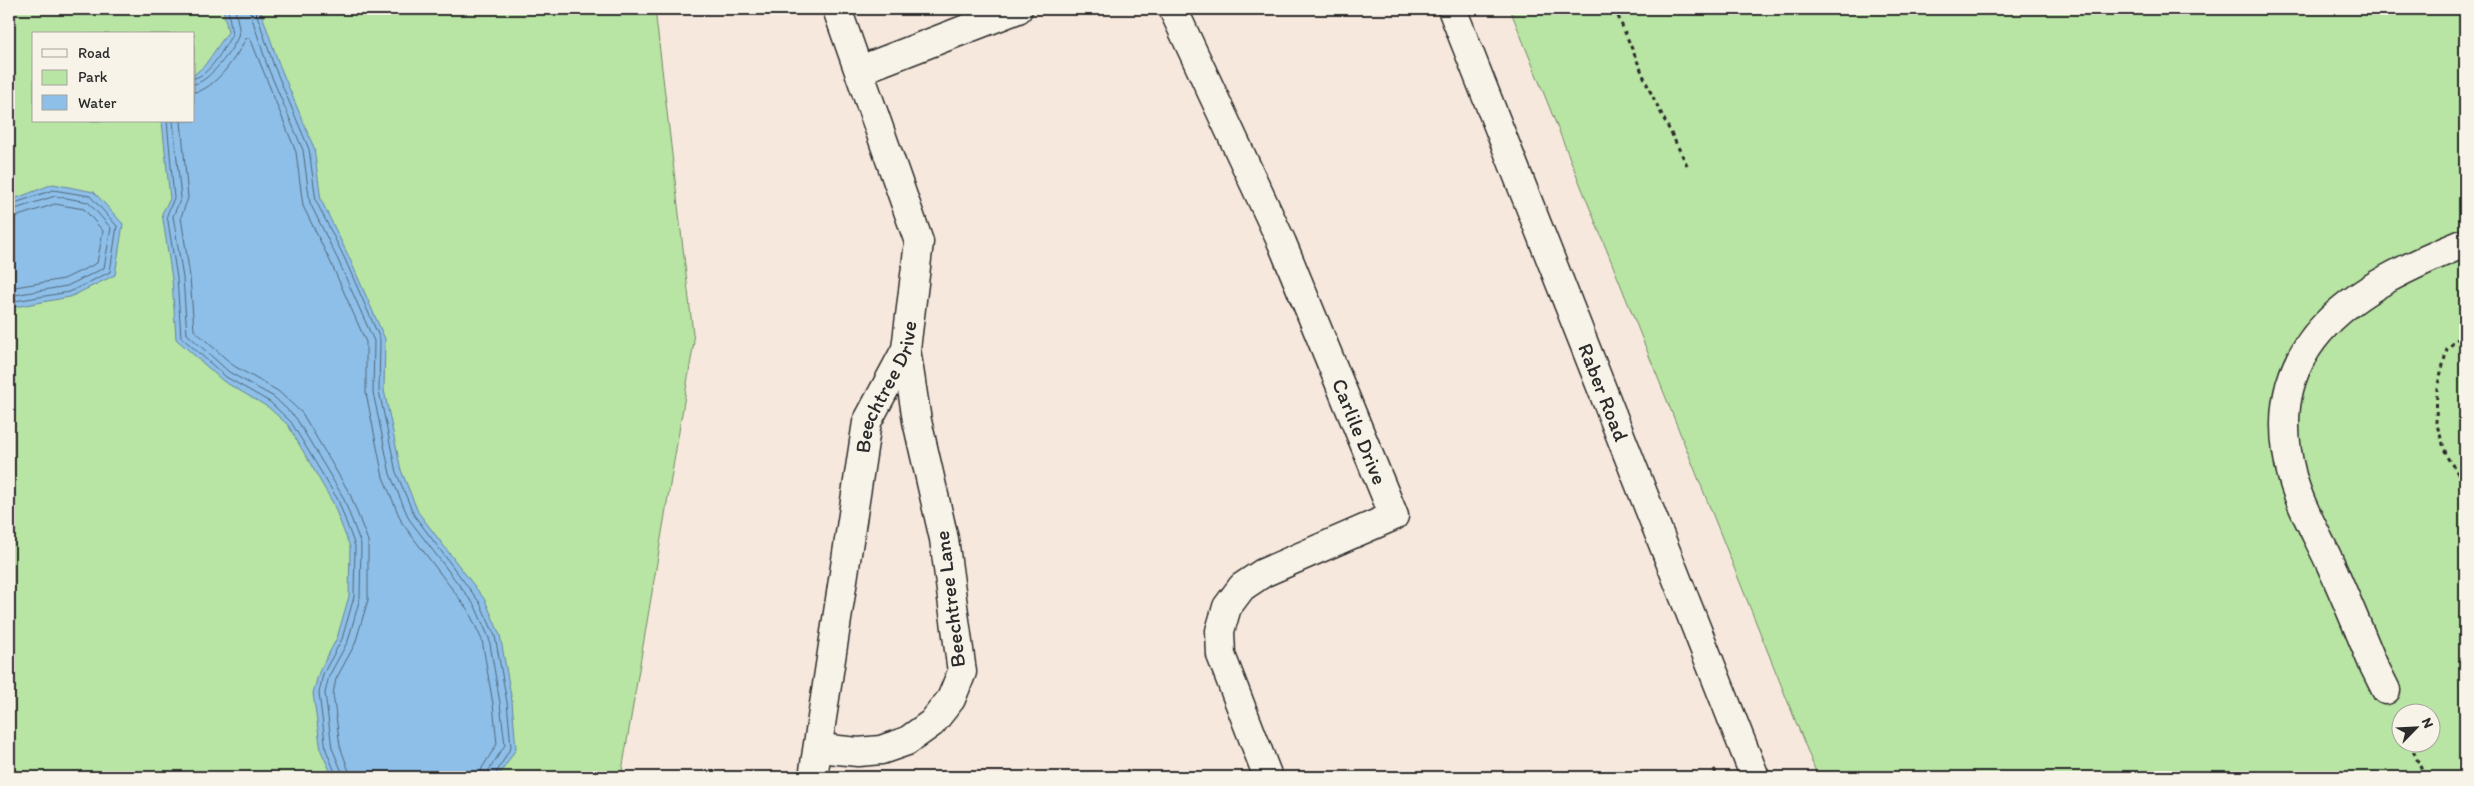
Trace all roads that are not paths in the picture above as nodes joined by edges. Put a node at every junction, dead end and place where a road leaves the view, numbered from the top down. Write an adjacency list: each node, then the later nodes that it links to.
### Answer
1 (838, 9): 5 (street, Beechtree Drive)
2 (1018, 9): 5 (street)
3 (1173, 9): 11 (street, Carlile Drive)
4 (1452, 9): 12 (street, Raber Road)
5 (860, 70): 7 (street, Beechtree Drive)
6 (2465, 242): 8 (street)
7 (906, 350): 9 (street, Beechtree Drive); 9 (street, Beechtree Lane)
8 (2386, 690)
9 (819, 748): 10 (street, Beechtree Drive)
10 (813, 777)
11 (1268, 777)
12 (1756, 777)

